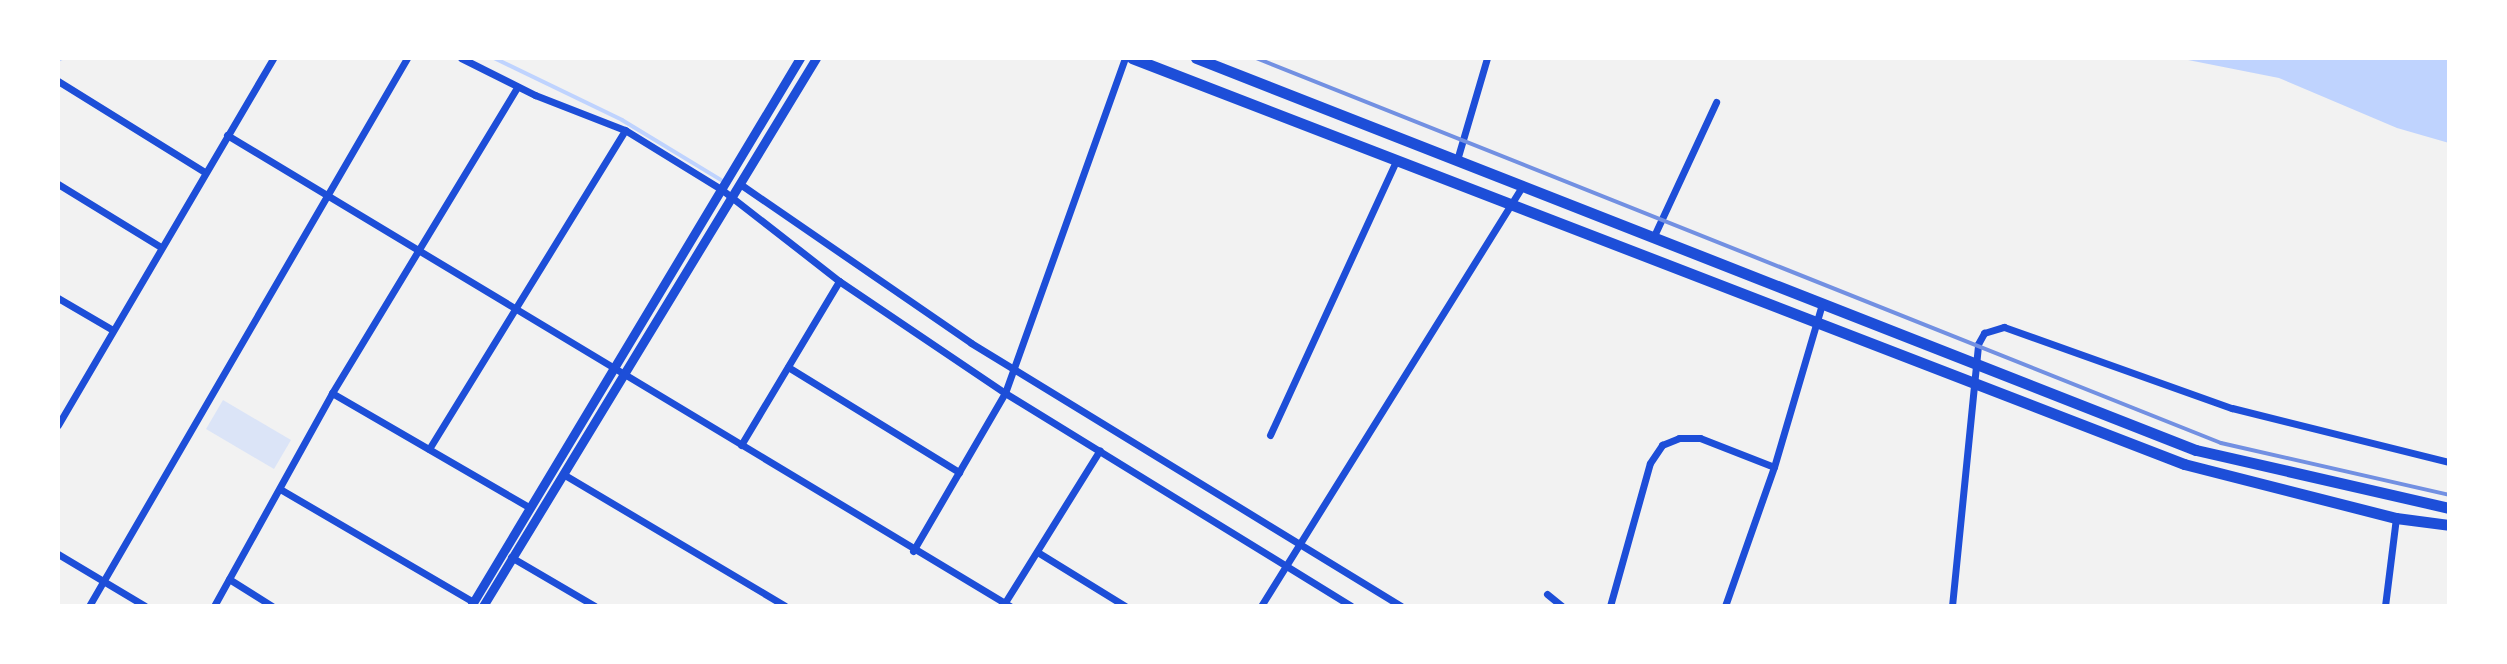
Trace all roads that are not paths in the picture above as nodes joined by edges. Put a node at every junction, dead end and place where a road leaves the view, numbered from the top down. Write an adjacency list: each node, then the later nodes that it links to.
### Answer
1 (273, 58): 14 (street)
2 (407, 58): 22 (street)
3 (461, 58): 11 (street)
4 (800, 58): 21 (street)
5 (816, 58): 19 (street)
6 (1125, 58): 36 (street)
7 (1132, 58): 16 (highway)
8 (1196, 58): 15 (highway)
9 (1487, 58): 15 (street)
10 (58, 81): 17 (street)
11 (517, 87): 13 (street); 27 (street)
12 (1716, 102): 25 (street)
13 (625, 130): 21 (street); 31 (street)
14 (227, 135): 17 (street); 22 (street)
15 (1457, 160): 20 (highway)
16 (1396, 161): 24 (highway); 43 (street)
17 (205, 172): 26 (street)
18 (58, 184): 26 (street)
19 (740, 184): 23 (street); 36 (street)
20 (1522, 186): 24 (street); 25 (highway)
21 (721, 189): 23 (street); 37 (street)
22 (327, 197): 27 (street); 66 (street)
23 (730, 199): 28 (street); 38 (street)
24 (1513, 207): 32 (highway); 58 (street)
25 (1653, 238): 30 (highway)
26 (161, 247): 33 (street)
27 (415, 250): 31 (street); 40 (street)
28 (839, 281): 35 (street); 41 (street)
29 (58, 298): 33 (street)
30 (1822, 304): 32 (street); 34 (highway)
31 (515, 309): 37 (street); 45 (street)
32 (1815, 325): 39 (highway); 48 (street)
33 (111, 329): 42 (street)
34 (1975, 364): 39 (street); 47 (street); 52 (highway)
35 (788, 367): 44 (street); 49 (street)
36 (1015, 367): 41 (street); 58 (street)
37 (615, 368): 38 (street); 53 (street)
38 (625, 374): 44 (street); 50 (street)
39 (1977, 386): 55 (highway); 83 (street)
40 (332, 393): 45 (street); 51 (street)
41 (1005, 393): 46 (street); 49 (street)
42 (58, 425)
43 (1270, 435)
44 (741, 445): 60 (street)
45 (429, 449): 53 (street)
46 (1100, 450): 61 (street); 64 (street)
47 (2449, 462)
48 (1774, 467): 81 (street); 82 (street)
49 (959, 472): 60 (street)
50 (563, 474): 63 (street); 75 (street)
51 (280, 489): 65 (street); 68 (street)
52 (2380, 495): 54 (highway); 55 (highway)
53 (529, 507): 59 (street)
54 (2449, 508)
55 (2378, 513): 56 (highway)
56 (2396, 518): 57 (highway); 84 (street)
57 (2449, 525)
58 (1301, 542): 64 (street); 79 (street)
59 (502, 551): 63 (street); 68 (street)
60 (913, 551): 69 (street)
61 (1039, 553): 69 (street); 76 (street)
62 (58, 554): 66 (street)
63 (512, 557): 68 (street); 74 (street)
64 (1287, 564): 77 (street); 78 (street)
65 (229, 579): 72 (street); 73 (street)
66 (104, 581): 70 (street); 71 (street)
67 (1547, 594): 80 (street)
68 (476, 605)
69 (1006, 605)
70 (89, 606)
71 (145, 606)
72 (214, 606)
73 (272, 606)
74 (595, 606)
75 (785, 606)
76 (1125, 606)
77 (1261, 606)
78 (1351, 606)
79 (1401, 606)
80 (1562, 606)
81 (1610, 606)
82 (1725, 606)
83 (1952, 606)
84 (2385, 606)

